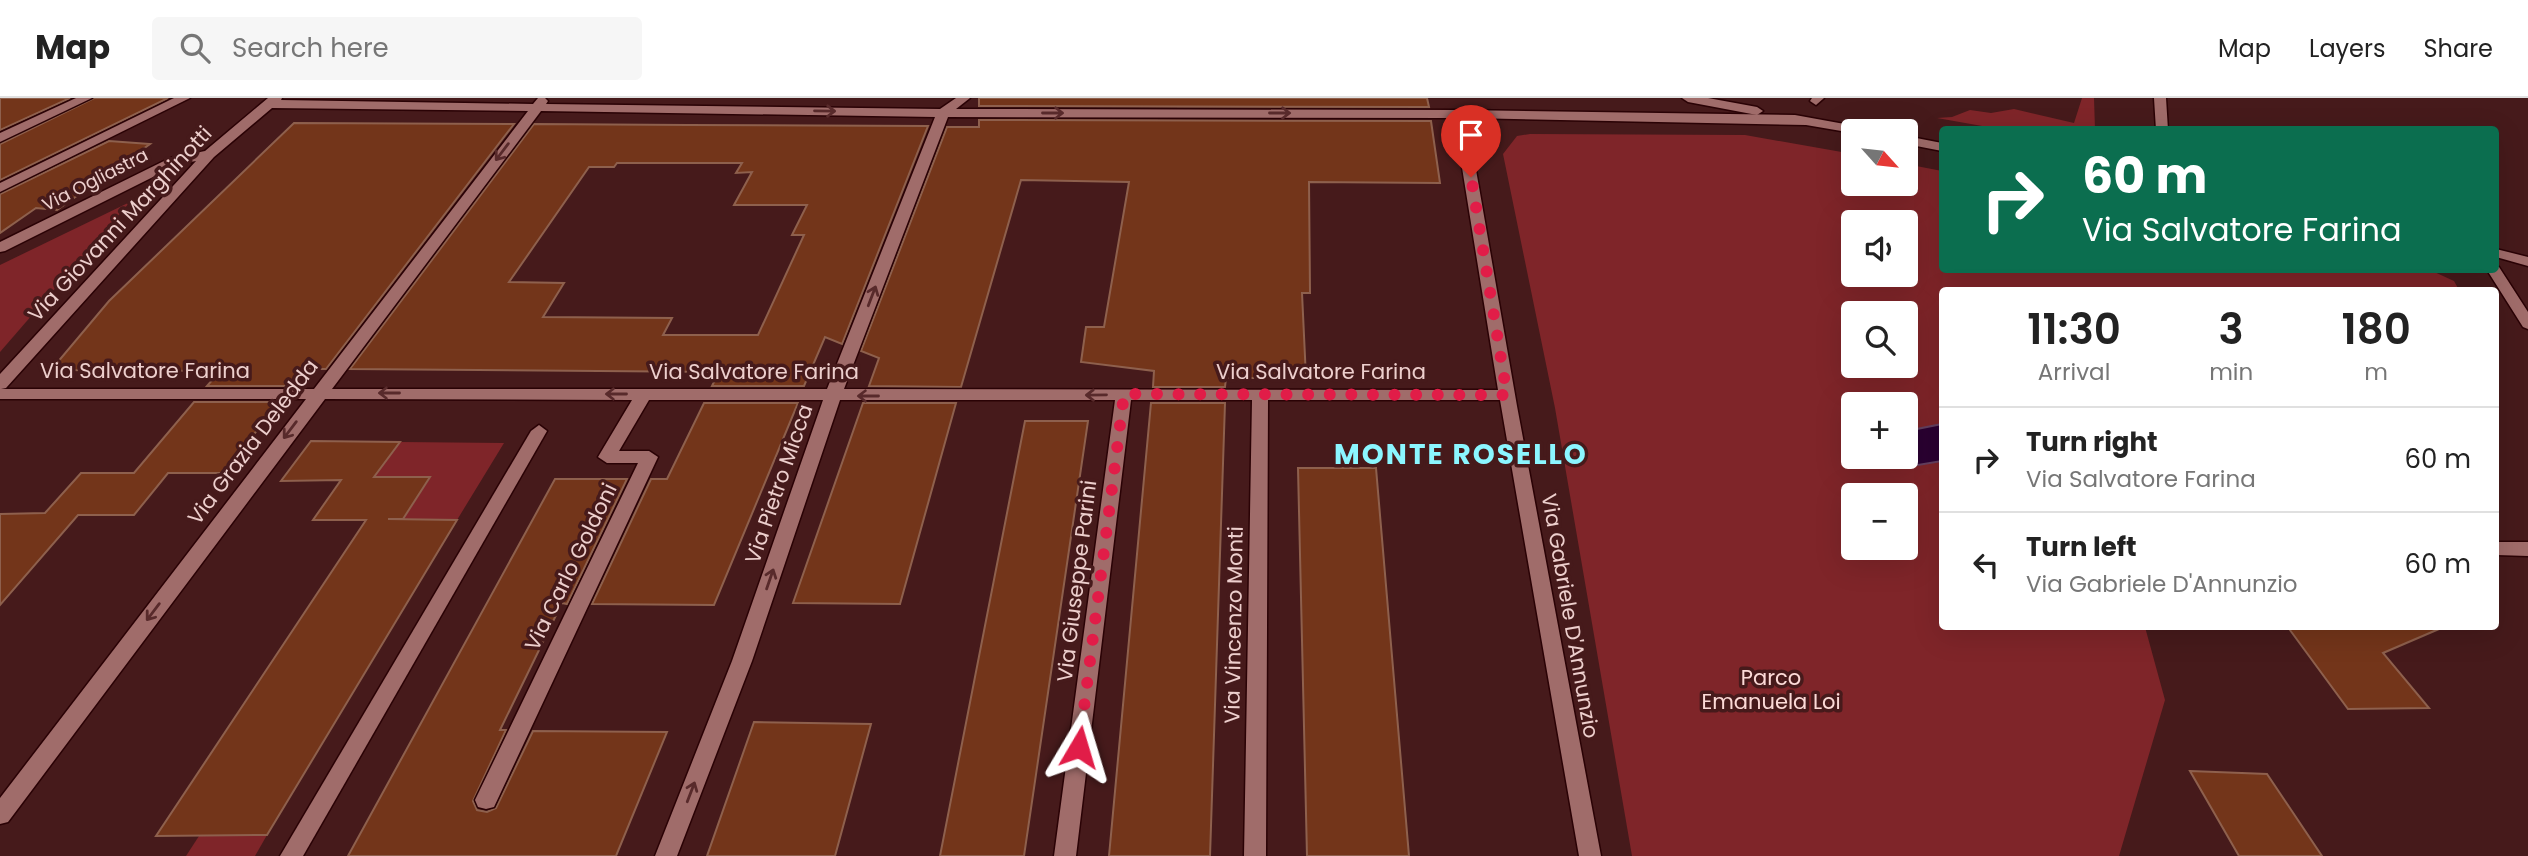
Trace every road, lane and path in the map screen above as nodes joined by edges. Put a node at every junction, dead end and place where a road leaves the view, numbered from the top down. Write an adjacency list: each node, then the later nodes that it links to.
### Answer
1 (86, 98): 16 (street)
2 (184, 98): 20 (street)
3 (786, 98): 10 (street)
4 (964, 98): 11 (street)
5 (1473, 98): 12 (street)
6 (1688, 98): 13 (street)
7 (2160, 98): 14 (street)
8 (273, 101): 9 (street); 19 (street, Via Giovanni Marghinotti)
9 (540, 102): 10 (street); 29 (street, Via Grazia Deledda, one-way to 29)
10 (779, 110): 11 (street, one-way to 11)
11 (943, 113): 12 (street, one-way to 12); 35 (street, Via Pietro Micca, one-way to 11)
12 (1460, 114): 13 (street); 34 (street, Via Gabriele D'Annunzio)
13 (1806, 121): 15 (street)
14 (2162, 126)
15 (1841, 127)
16 (0, 138)
17 (1918, 142): 18 (street)
18 (1939, 146)
19 (209, 154): 21 (street, Via Ogliastra); 28 (street, Via Giovanni Marghinotti)
20 (0, 188)
21 (0, 248)
22 (2499, 253): 24 (street)
23 (2499, 254): 25 (street)
24 (2528, 255)
25 (2528, 262)
26 (2496, 273): 27 (street)
27 (2528, 324)
28 (0, 384)
29 (318, 393): 30 (street, Via Salvatore Farina); 31 (street, Via Salvatore Farina, one-way to 29); 40 (street, Via Grazia Deledda, one-way to 40)
30 (0, 394)
31 (644, 394): 35 (street, Via Salvatore Farina); 39 (street, Via Carlo Goldoni)
32 (1124, 394): 33 (street, Via Salvatore Farina); 35 (street, Via Salvatore Farina, one-way to 35); 43 (street, Via Giuseppe Parini)
33 (1260, 394): 34 (street, Via Salvatore Farina); 44 (street, Via Vincenzo Monti)
34 (1507, 395): 45 (street, Via Gabriele D'Annunzio)
35 (833, 396): 42 (street, Via Pietro Micca, one-way to 35)
36 (539, 430): 41 (street)
37 (2499, 549): 38 (street)
38 (2528, 549)
39 (486, 800)
40 (0, 816)
41 (291, 856)
42 (666, 856)
43 (1065, 856)
44 (1255, 856)
45 (1590, 856)

